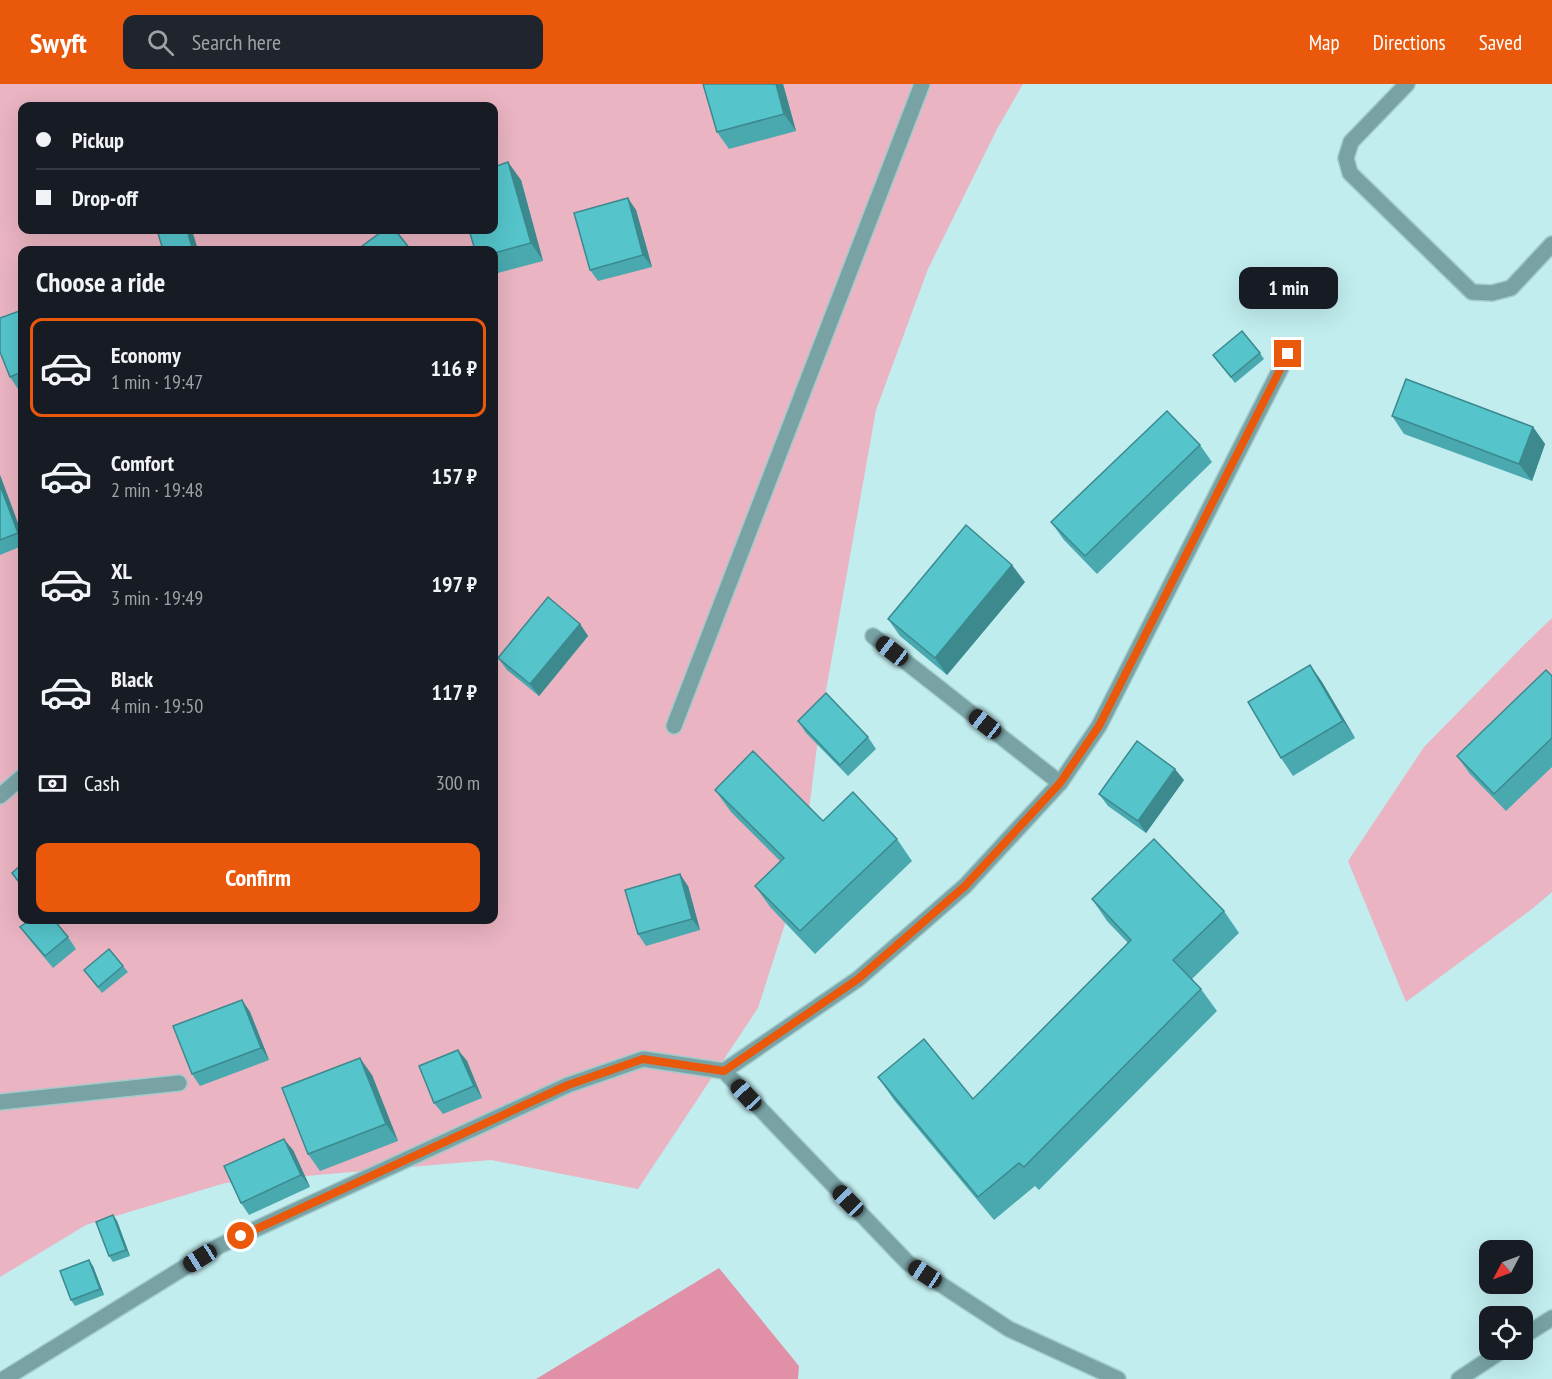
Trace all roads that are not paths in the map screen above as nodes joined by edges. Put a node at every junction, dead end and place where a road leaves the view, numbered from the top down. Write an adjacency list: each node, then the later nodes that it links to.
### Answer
1 (922, 84): 6 (street)
2 (1407, 84): 3 (street)
3 (1552, 244)
4 (1288, 354): 8 (street)
5 (873, 636): 8 (street)
6 (674, 726)
7 (18, 780): 9 (street)
8 (1060, 783): 10 (street)
9 (0, 796)
10 (724, 1071): 16 (street); 17 (street)
11 (179, 1083): 12 (street)
12 (0, 1102)
13 (1552, 1318): 14 (street)
14 (1533, 1330)
15 (1488, 1360): 18 (street)
16 (4, 1379)
17 (1118, 1379)
18 (1459, 1379)

